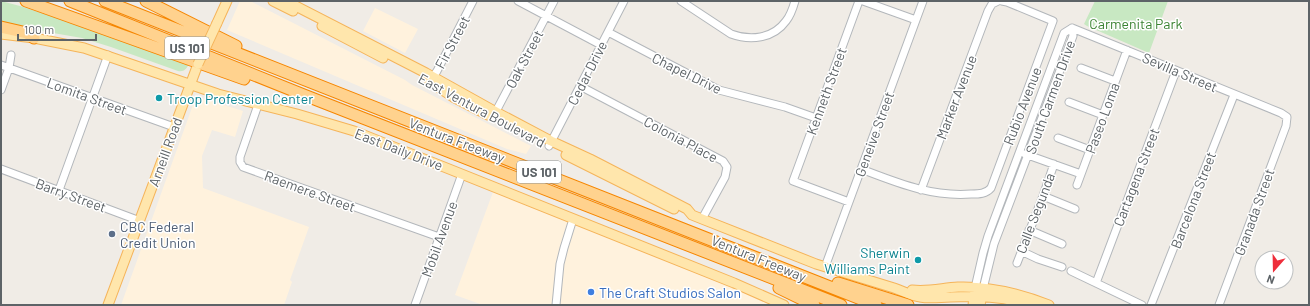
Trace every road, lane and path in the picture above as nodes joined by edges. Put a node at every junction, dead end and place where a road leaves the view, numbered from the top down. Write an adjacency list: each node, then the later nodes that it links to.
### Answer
1 (26, 1): 40 (highway)
2 (70, 1): 40 (highway, Ventura Freeway / US 101)
3 (104, 1): 34 (highway, Ventura Freeway / US 101)
4 (146, 1): 34 (highway)
5 (227, 1): 37 (main road, Arneill Road, bridge)
6 (273, 1): 35 (main road, East Ventura Boulevard)
7 (286, 1): 35 (main road, East Ventura Boulevard)
8 (473, 1): 35 (street, Fir Street)
9 (518, 1): 19 (street)
10 (554, 1): 19 (street, Oak Street)
11 (624, 1): 23 (street, Cedar Drive)
12 (681, 1): 13 (street)
13 (795, 1)
14 (859, 1): 47 (street, Kenneth Street)
15 (863, 1): 20 (street)
16 (923, 1): 20 (street, Geneive Street)
17 (1002, 1): 62 (street, Rubio Avenue)
18 (995, 2): 62 (street, Marker Avenue)
19 (546, 16): 26 (street); 45 (street, Oak Street)
20 (916, 20): 57 (street, Geneive Street)
21 (1, 27): 25 (highway)
22 (1072, 28): 27 (street, Sevilla Street); 53 (street, South Carmen Drive); 54 (street, South Carmen Drive)
23 (608, 32): 26 (street, Cedar Drive); 47 (street, Chapel Drive)
24 (1, 34): 25 (main road, East Daily Drive)
25 (34, 38): 29 (main road, East Daily Drive)
26 (601, 45): 38 (street, Cedar Drive)
27 (1127, 50): 33 (street, Sevilla Street); 36 (street, Paseo Loma)
28 (11, 55): 31 (street)
29 (108, 55): 37 (main road, East Daily Drive); 42 (street)
30 (1, 65): 31 (street, Lomita Street)
31 (9, 68): 39 (street); 42 (street, Lomita Street)
32 (1081, 68): 36 (street)
33 (1176, 71): 41 (street, Sevilla Street); 79 (street, Cartagena Street)
34 (288, 73): 77 (highway, Ventura Freeway / US 101)
35 (431, 80): 45 (main road, East Ventura Boulevard)
36 (1115, 81): 46 (street, Paseo Loma)
37 (189, 85): 44 (main road, East Daily Drive); 49 (main road, Arneill Road)
38 (580, 86): 51 (street, Cedar Drive); 67 (street, Colonia Place)
39 (1, 90)
40 (304, 95): 74 (highway, Ventura Freeway / US 101)
41 (1234, 95): 48 (street, Sevilla Street); 94 (street, Barcelona Street)
42 (93, 98): 49 (street, Lomita Street); 61 (street)
43 (1069, 102): 46 (street)
44 (258, 105): 58 (main road, East Daily Drive); 70 (street, Raemere Street)
45 (494, 115): 51 (main road, East Ventura Boulevard)
46 (1103, 115): 52 (street, Paseo Loma)
47 (816, 118): 64 (street, Kenneth Street)
48 (1288, 118): 95 (street, Granada Street)
49 (174, 127): 68 (main road, Arneill Road)
50 (1058, 138): 52 (street)
51 (550, 143): 67 (main road, East Ventura Boulevard)
52 (1090, 150): 59 (street, Paseo Loma)
53 (1020, 152): 54 (street, Calle Segunda); 80 (street, South Carmen Drive)
54 (1029, 155): 55 (street, Calle Segunda); 80 (street, South Carmen Drive)
55 (1054, 164): 59 (street, Calle Segunda); 63 (street, Calle Segunda)
56 (1, 169): 61 (street, Barry Street)
57 (861, 169): 62 (street); 64 (street, Geneive Street)
58 (462, 174): 66 (main road, East Daily Drive); 70 (street, Mobil Avenue)
59 (1081, 174): 60 (street, Paseo Loma)
60 (1077, 185)
61 (59, 190): 68 (street, Barry Street)
62 (921, 190)
63 (1043, 196): 65 (street); 69 (street, Calle Segunda)
64 (849, 202): 76 (street, Geneive Street)
65 (1075, 209)
66 (573, 219): 83 (street); 84 (main road, East Daily Drive)
67 (702, 219): 76 (main road, East Ventura Boulevard)
68 (140, 221): 81 (main road, Arneill Road)
69 (1029, 230): 71 (street); 72 (street, Calle Segunda)
70 (439, 237): 82 (street, Mobil Avenue)
71 (1062, 244)
72 (1021, 251): 73 (street, Calle Segunda); 75 (street)
73 (1017, 262)
74 (740, 266): 85 (highway); 86 (highway, Ventura Freeway / US 101)
75 (1062, 267)
76 (825, 268): 80 (main road, East Ventura Boulevard)
77 (790, 271): 87 (highway, Ventura Freeway / US 101); 88 (highway)
78 (1071, 271): 79 (street)
79 (1096, 283): 93 (street)
80 (978, 297): 91 (main road, East Ventura Boulevard); 92 (main road, East Ventura Boulevard)
81 (108, 305)
82 (415, 305)
83 (556, 305)
84 (784, 305)
85 (814, 305)
86 (841, 305)
87 (876, 305)
88 (908, 305)
89 (1006, 305): 90 (main road)
90 (1018, 305)
91 (1028, 305)
92 (1049, 305)
93 (1142, 305)
94 (1151, 305)
95 (1219, 305)

